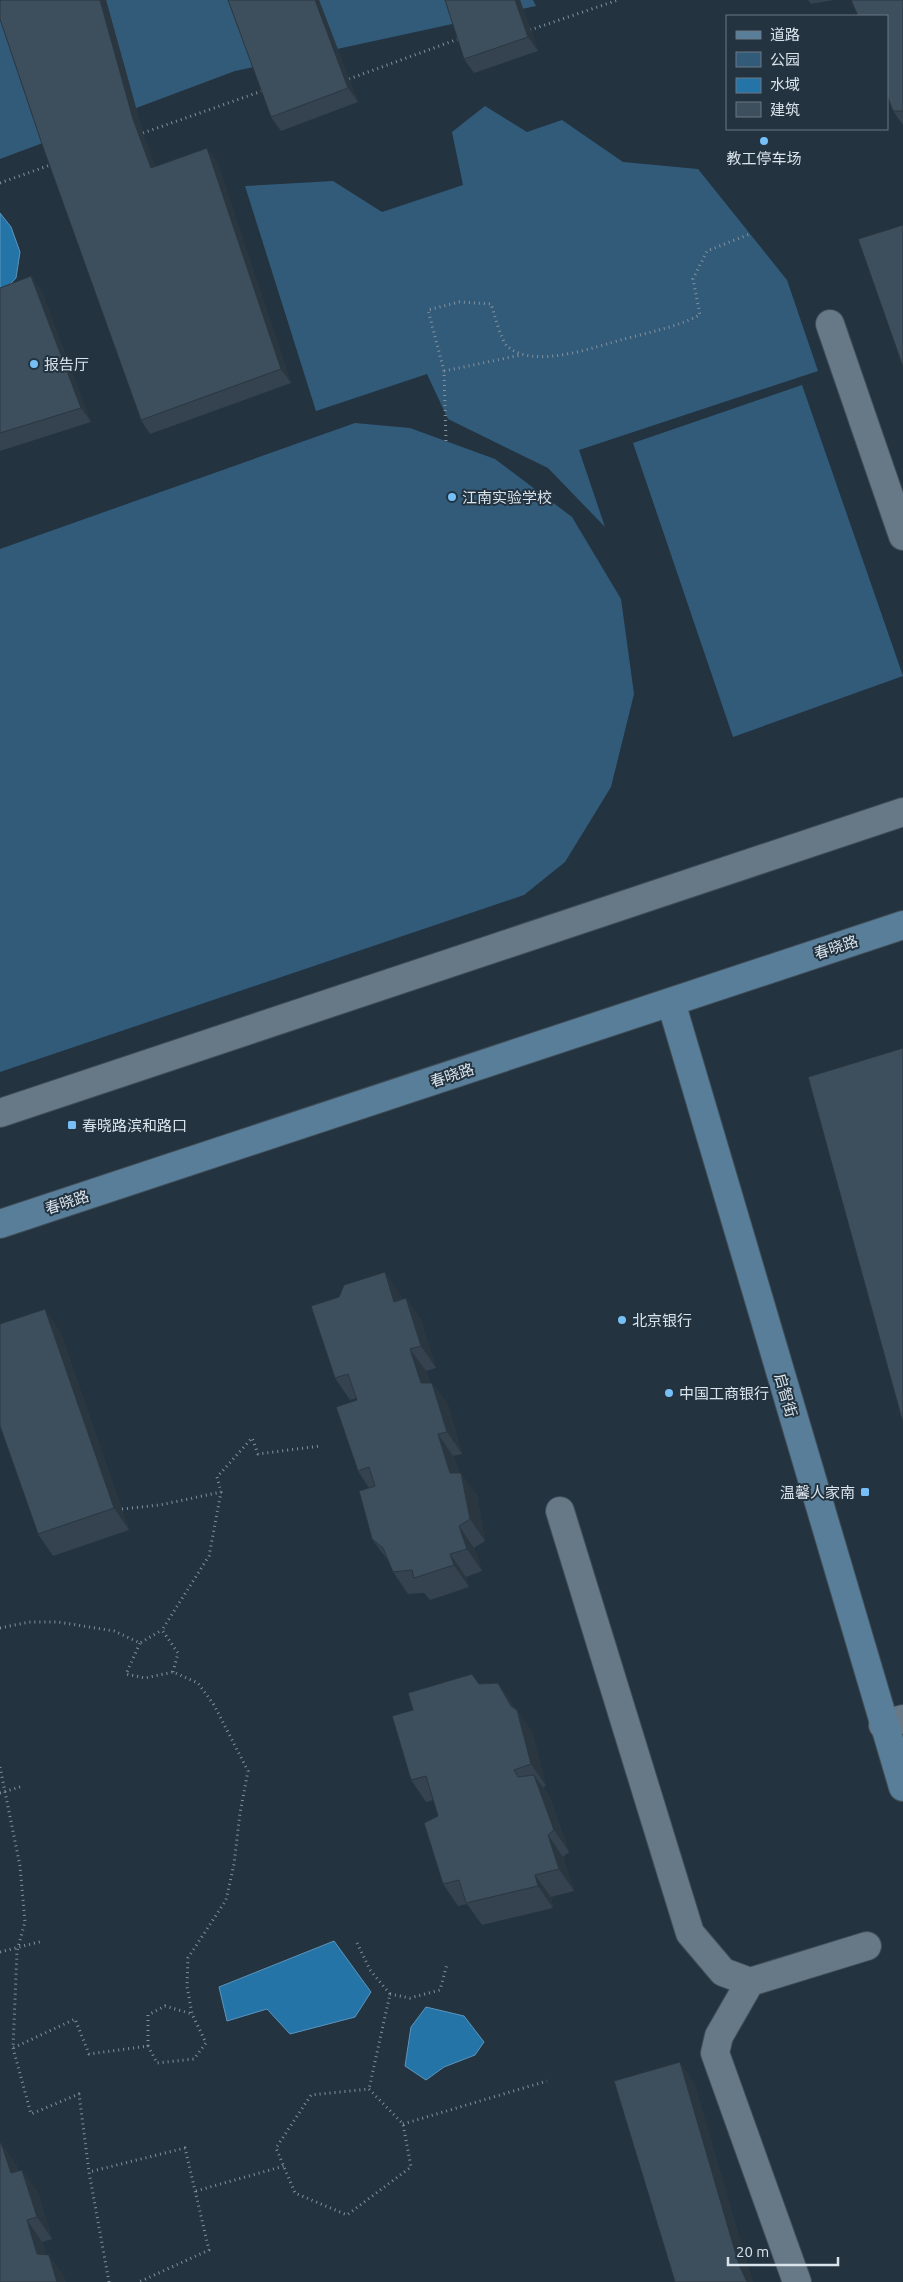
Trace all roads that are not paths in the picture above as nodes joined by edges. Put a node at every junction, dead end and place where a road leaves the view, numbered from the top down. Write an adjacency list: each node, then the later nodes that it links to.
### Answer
1 (830, 324): 2 (street)
2 (903, 536)
3 (903, 812): 6 (street)
4 (903, 925): 5 (street, 春晓路)
5 (670, 1002): 7 (street, 春晓路); 9 (street, 启智街)
6 (0, 1113)
7 (0, 1224)
8 (560, 1511): 12 (street)
9 (893, 1722): 10 (street, 启智街)
10 (903, 1787)
11 (867, 1946): 12 (street)
12 (750, 1982): 13 (street)
13 (797, 2282)

